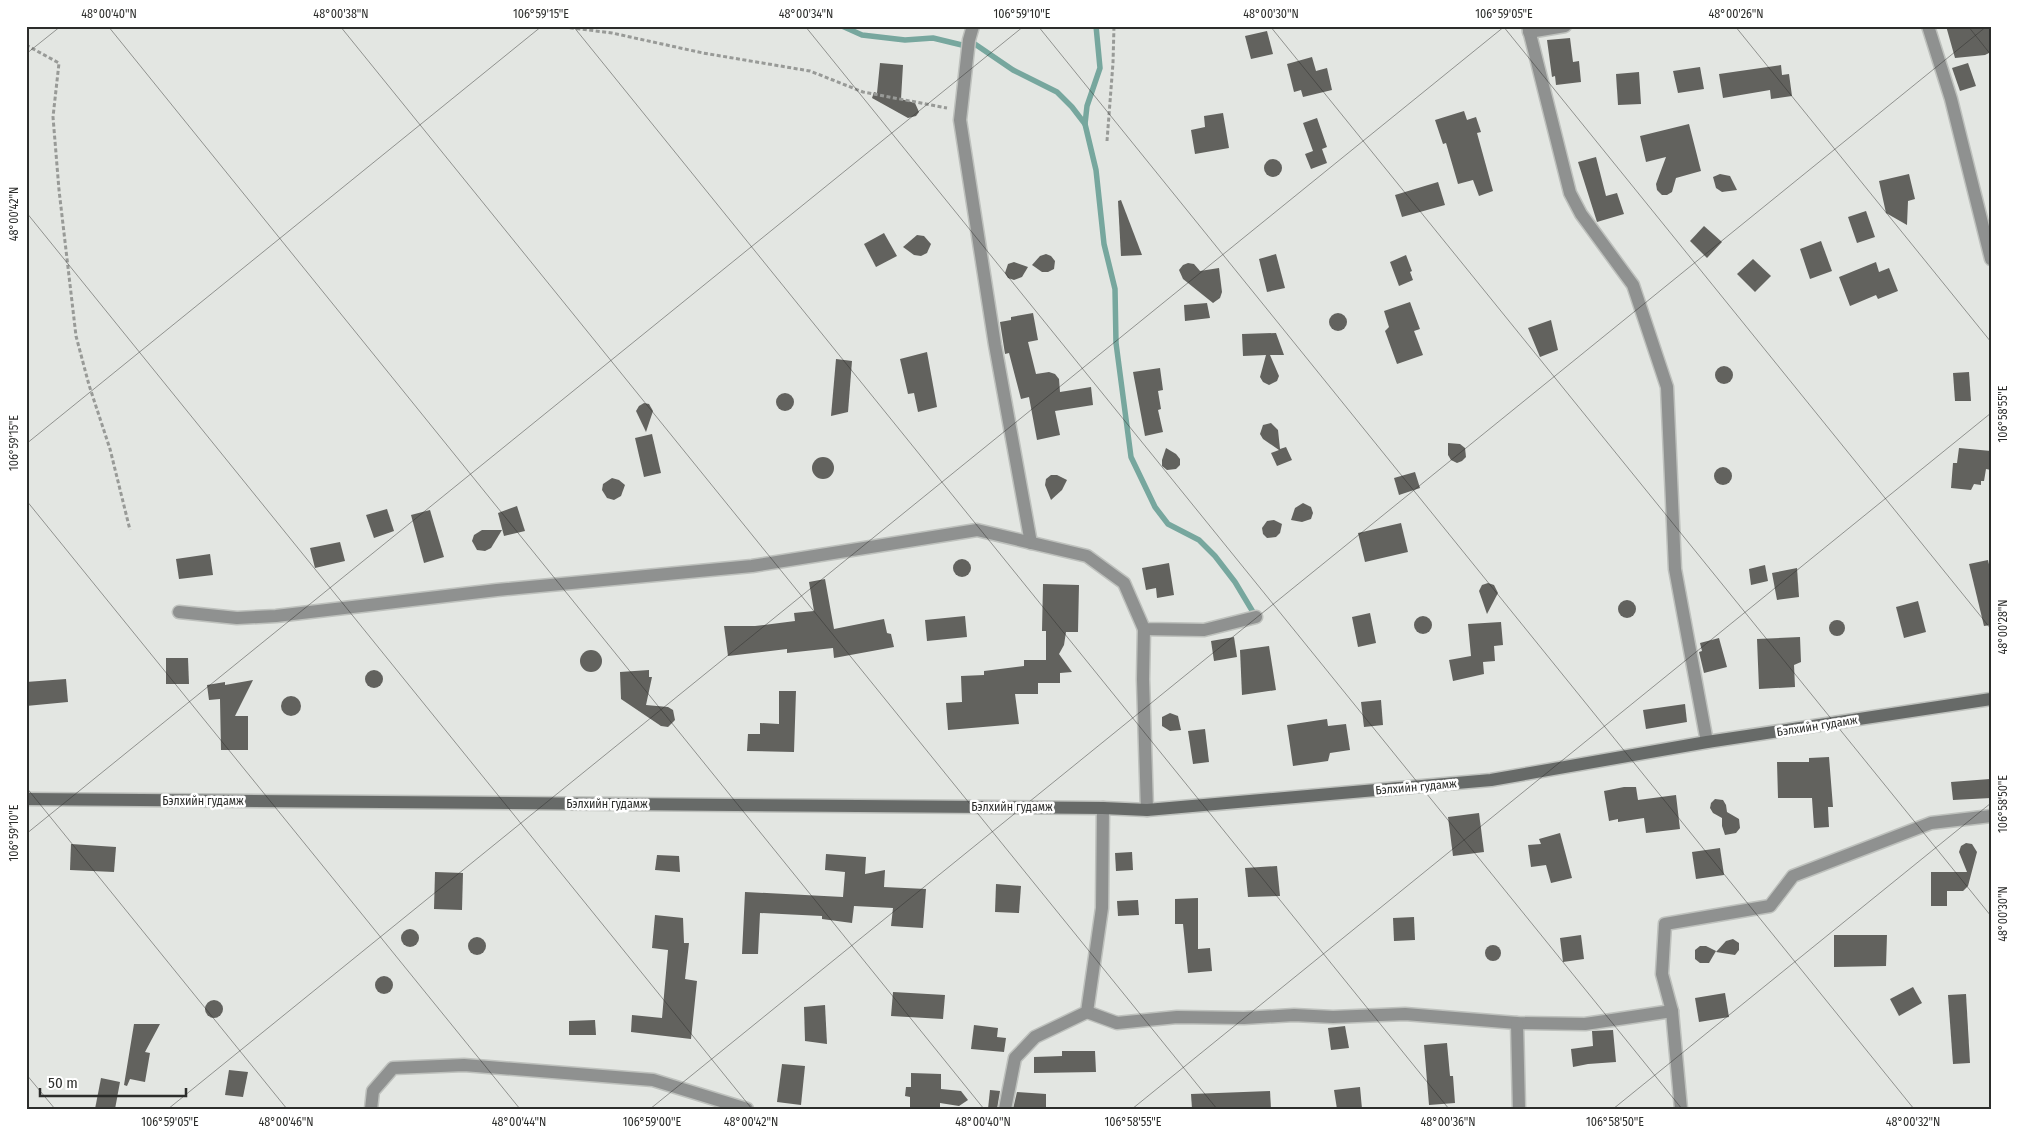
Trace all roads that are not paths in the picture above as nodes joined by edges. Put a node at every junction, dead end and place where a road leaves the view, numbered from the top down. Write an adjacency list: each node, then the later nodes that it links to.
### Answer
1 (973, 26): 6 (street)
2 (1565, 26): 4 (street)
3 (1928, 26): 5 (street)
4 (1529, 29): 11 (street)
5 (1991, 259)
6 (1031, 543): 7 (street); 9 (street)
7 (179, 612)
8 (1256, 617): 9 (street)
9 (1144, 629): 14 (street)
10 (1991, 699): 11 (main road, Бэлхийн гудамж)
11 (1707, 742): 14 (main road, Бэлхийн гудамж)
12 (26, 799): 13 (main road, Бэлхийн гудамж)
13 (1103, 808): 14 (main road, Бэлхийн гудамж); 16 (street)
14 (1146, 810)
15 (1991, 816): 17 (street)
16 (1088, 1012): 18 (street); 21 (street)
17 (1672, 1012): 18 (street); 23 (street)
18 (1517, 1023): 22 (street)
19 (371, 1109): 20 (street)
20 (747, 1109)
21 (1005, 1109)
22 (1519, 1109)
23 (1681, 1109)

